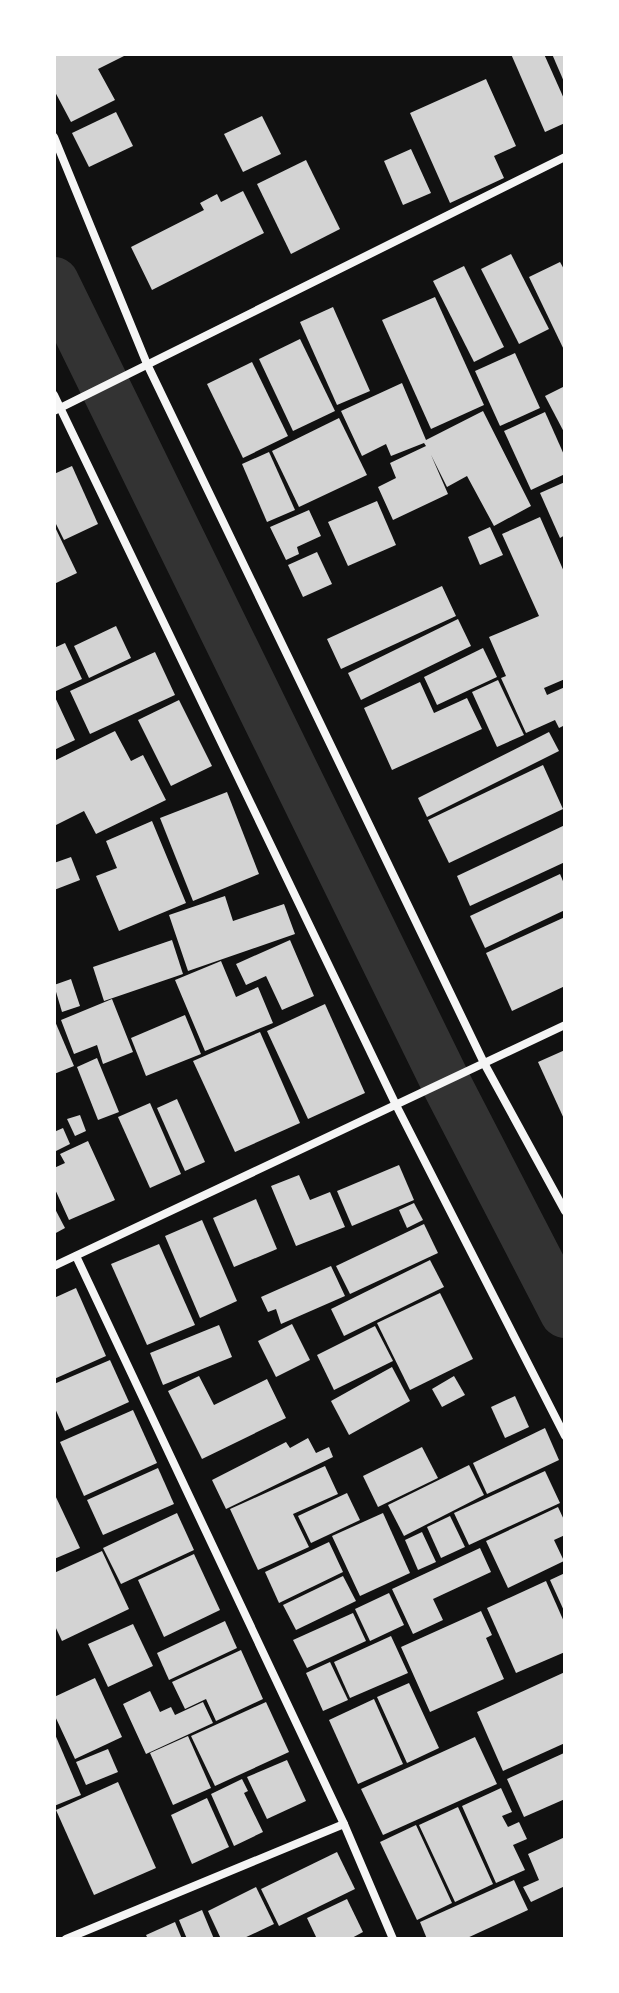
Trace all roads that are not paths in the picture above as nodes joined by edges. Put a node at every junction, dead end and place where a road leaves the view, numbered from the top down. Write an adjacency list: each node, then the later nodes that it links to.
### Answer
1 (54, 137): 3 (street)
2 (565, 157): 3 (street)
3 (147, 364): 5 (street); 7 (street)
4 (54, 395): 5 (street)
5 (57, 409): 8 (street)
6 (565, 1025): 7 (street)
7 (480, 1065): 8 (street); 9 (street)
8 (396, 1105): 10 (street); 12 (street)
9 (565, 1211)
10 (76, 1256): 11 (street); 13 (street)
11 (54, 1266)
12 (565, 1436)
13 (344, 1824): 14 (street); 15 (street)
14 (66, 1939)
15 (393, 1939)

